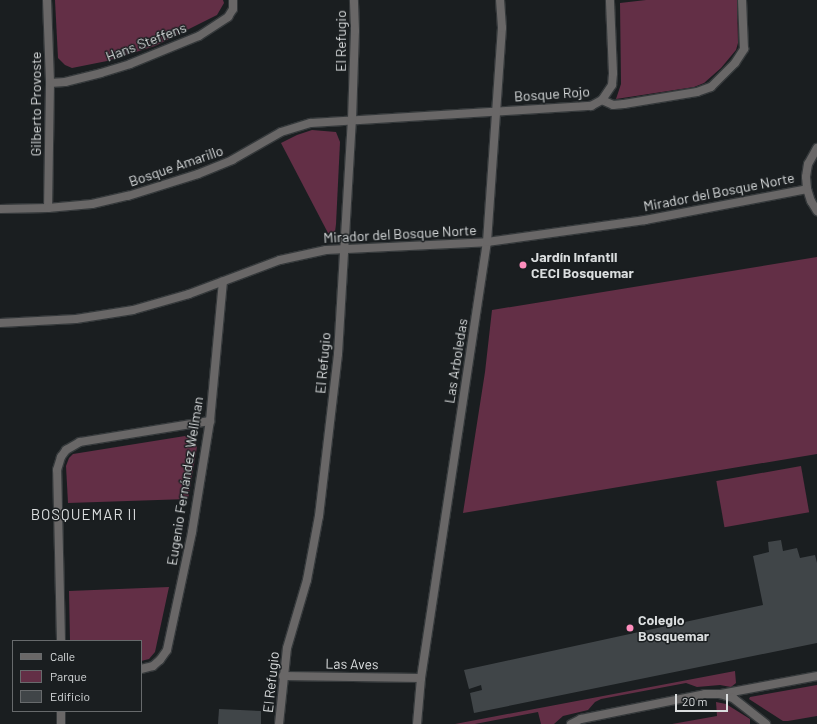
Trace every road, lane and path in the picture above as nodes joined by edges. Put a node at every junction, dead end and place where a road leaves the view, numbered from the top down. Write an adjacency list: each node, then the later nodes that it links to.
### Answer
1 (47, 0): 7 (street, Gilberto Provoste)
2 (233, 0): 7 (street, Hans Steffens)
3 (354, 0): 10 (street, El Refugio)
4 (500, 0): 9 (street, Las Arboledas)
5 (610, 0): 8 (street, Bosque Rojo)
6 (742, 0): 8 (street)
7 (50, 83): 13 (street, Gilberto Provoste)
8 (602, 100): 9 (street, Bosque Rojo)
9 (495, 111): 10 (street, Bosque Rojo); 16 (street, Las Arboledas)
10 (352, 120): 13 (street, Bosque Amarillo); 17 (street, El Refugio)
11 (817, 148): 12 (street)
12 (807, 189): 15 (street); 16 (street, Mirador del Bosque Norte)
13 (48, 208): 14 (street, Bosque Amarillo)
14 (0, 209)
15 (817, 211)
16 (487, 242): 17 (street, Mirador del Bosque Norte); 25 (street, Las Arboledas)
17 (345, 248): 18 (street, Mirador del Bosque Norte); 23 (street, El Refugio)
18 (223, 282): 19 (street, Mirador del Bosque Norte); 20 (street, Eugenio Fernández Wellman)
19 (0, 323)
20 (210, 421): 21 (street); 22 (street, Eugenio Fernández Wellman)
21 (61, 640)
22 (142, 669)
23 (283, 676): 25 (street, Las Aves); 29 (street, El Refugio)
24 (817, 676): 26 (street)
25 (421, 678): 30 (street, Las Arboledas)
26 (720, 694): 31 (street); 32 (street)
27 (61, 712): 28 (street)
28 (61, 724)
29 (279, 724)
30 (417, 724)
31 (571, 724)
32 (766, 724)

